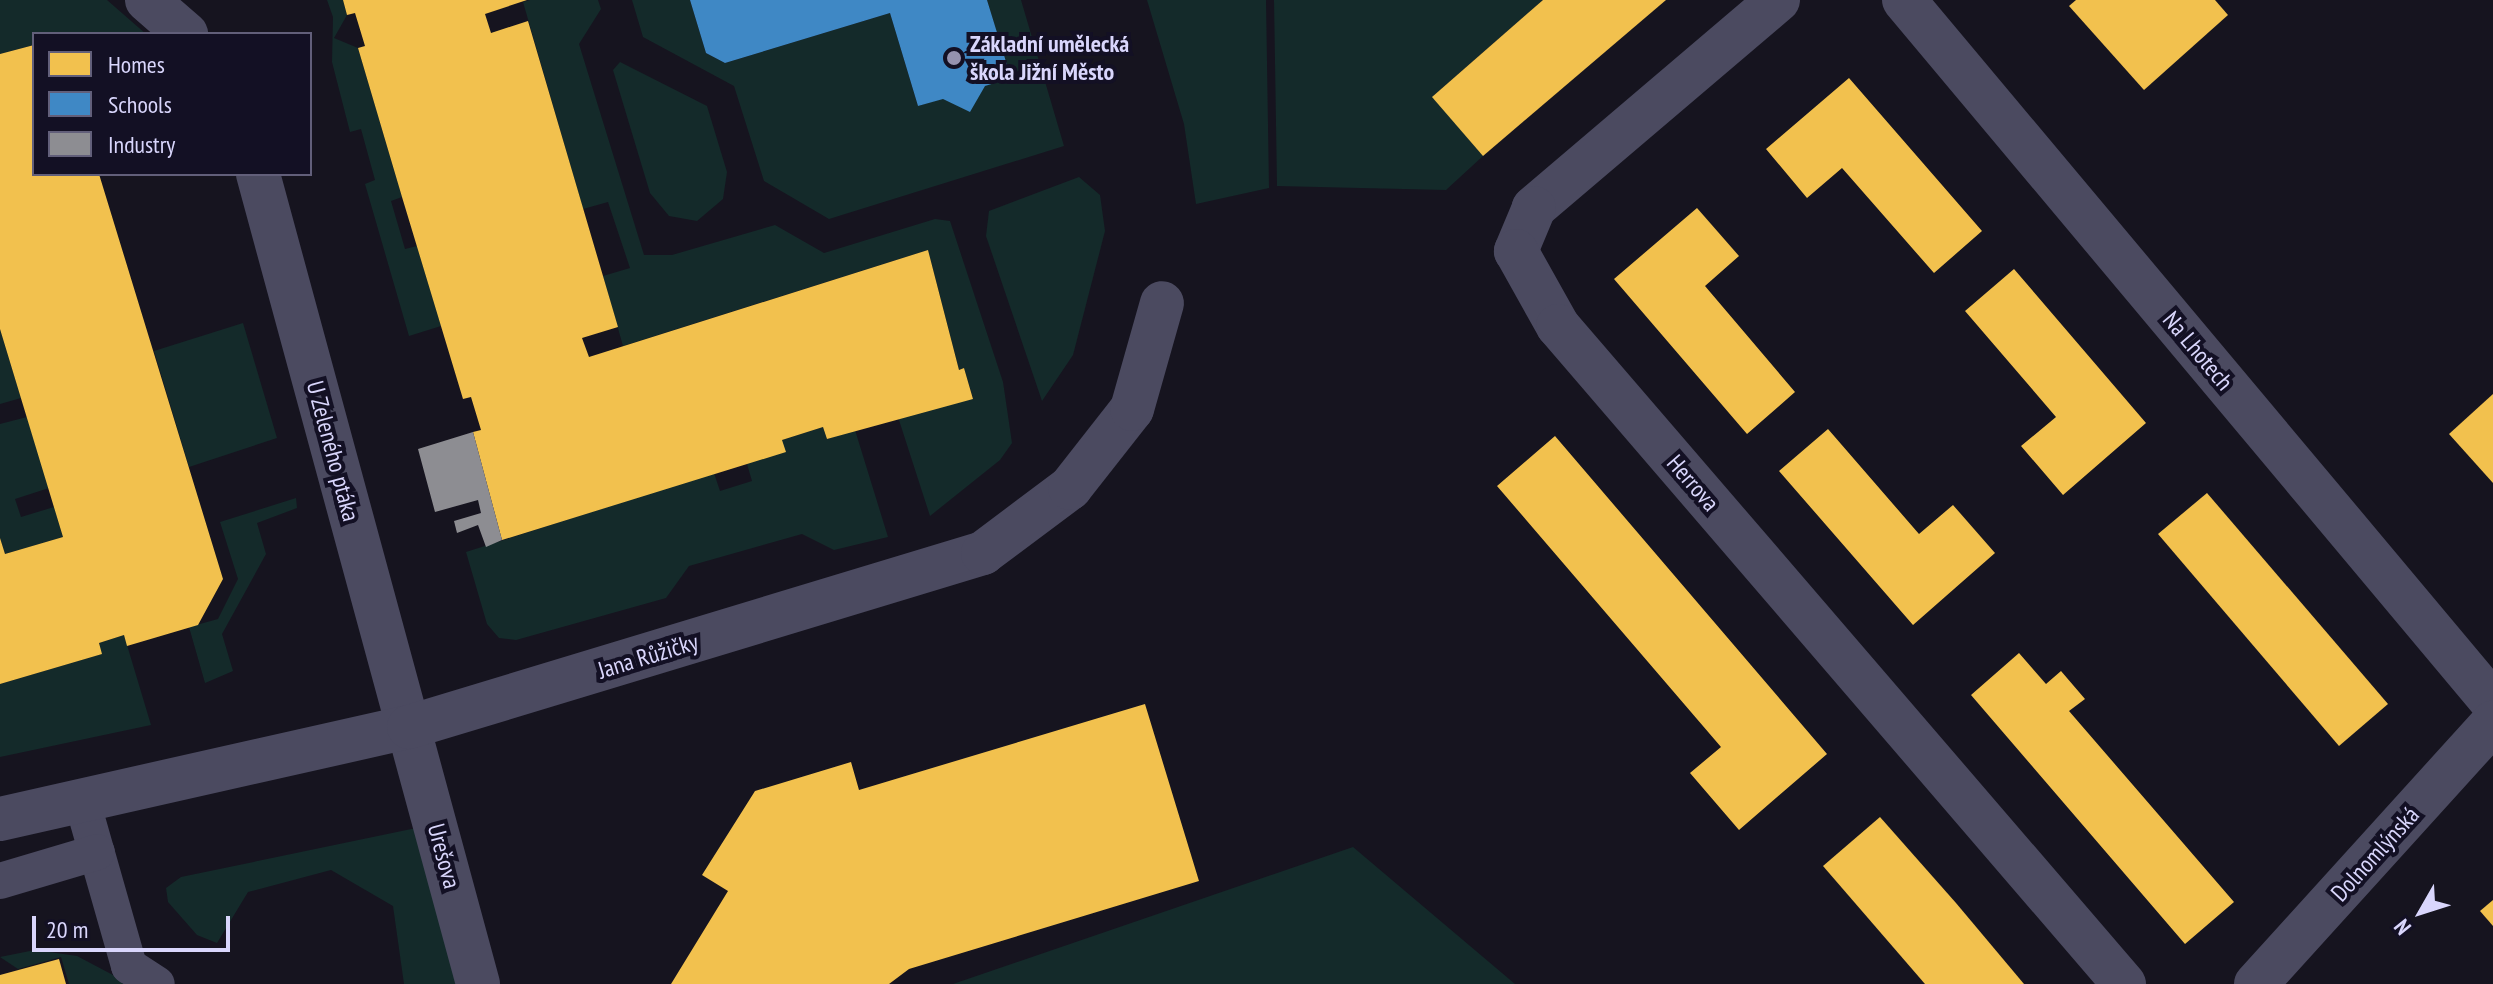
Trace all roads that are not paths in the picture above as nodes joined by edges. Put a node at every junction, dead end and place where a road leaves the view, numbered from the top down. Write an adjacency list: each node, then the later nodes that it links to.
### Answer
1 (147, 0): 4 (street)
2 (1778, 0): 16 (street, Herrova)
3 (1904, 0): 7 (street, Na Lhotech)
4 (184, 32)
5 (259, 176): 9 (street, U Zeleného ptáka)
6 (1162, 303): 9 (street, Jana Růžičky)
7 (2493, 703)
8 (2493, 723): 17 (street, Dolnomlýnská)
9 (409, 727): 10 (street, Jana Růžičky); 15 (street, Urešova)
10 (82, 801): 11 (street, Jana Růžičky); 12 (lane)
11 (0, 819)
12 (97, 852): 13 (lane); 14 (lane)
13 (0, 881)
14 (157, 984)
15 (478, 984)
16 (2124, 984)
17 (2256, 984)

